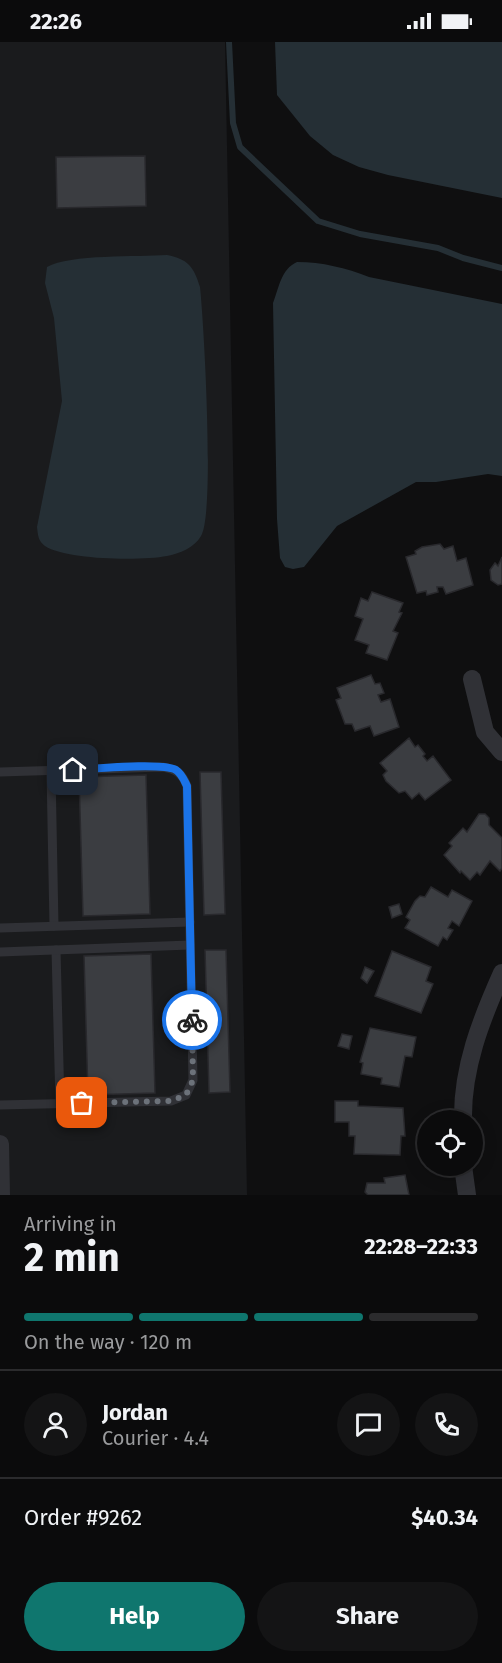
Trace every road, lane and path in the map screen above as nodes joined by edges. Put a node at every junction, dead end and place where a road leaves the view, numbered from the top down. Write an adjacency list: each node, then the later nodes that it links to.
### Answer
1 (472, 679): 2 (street)
2 (502, 752)
3 (51, 771): 4 (lane); 5 (lane); 6 (lane)
4 (0, 772)
5 (190, 922): 6 (lane); 8 (lane)
6 (54, 926): 7 (lane)
7 (0, 928)
8 (190, 945): 9 (lane); 12 (lane)
9 (56, 950): 10 (lane); 12 (lane)
10 (0, 952)
11 (502, 973): 14 (street)
12 (60, 1104): 13 (lane)
13 (0, 1105)
14 (463, 1110)
15 (0, 1144): 17 (street)
16 (464, 1176): 18 (street)
17 (1, 1195)
18 (467, 1195)

